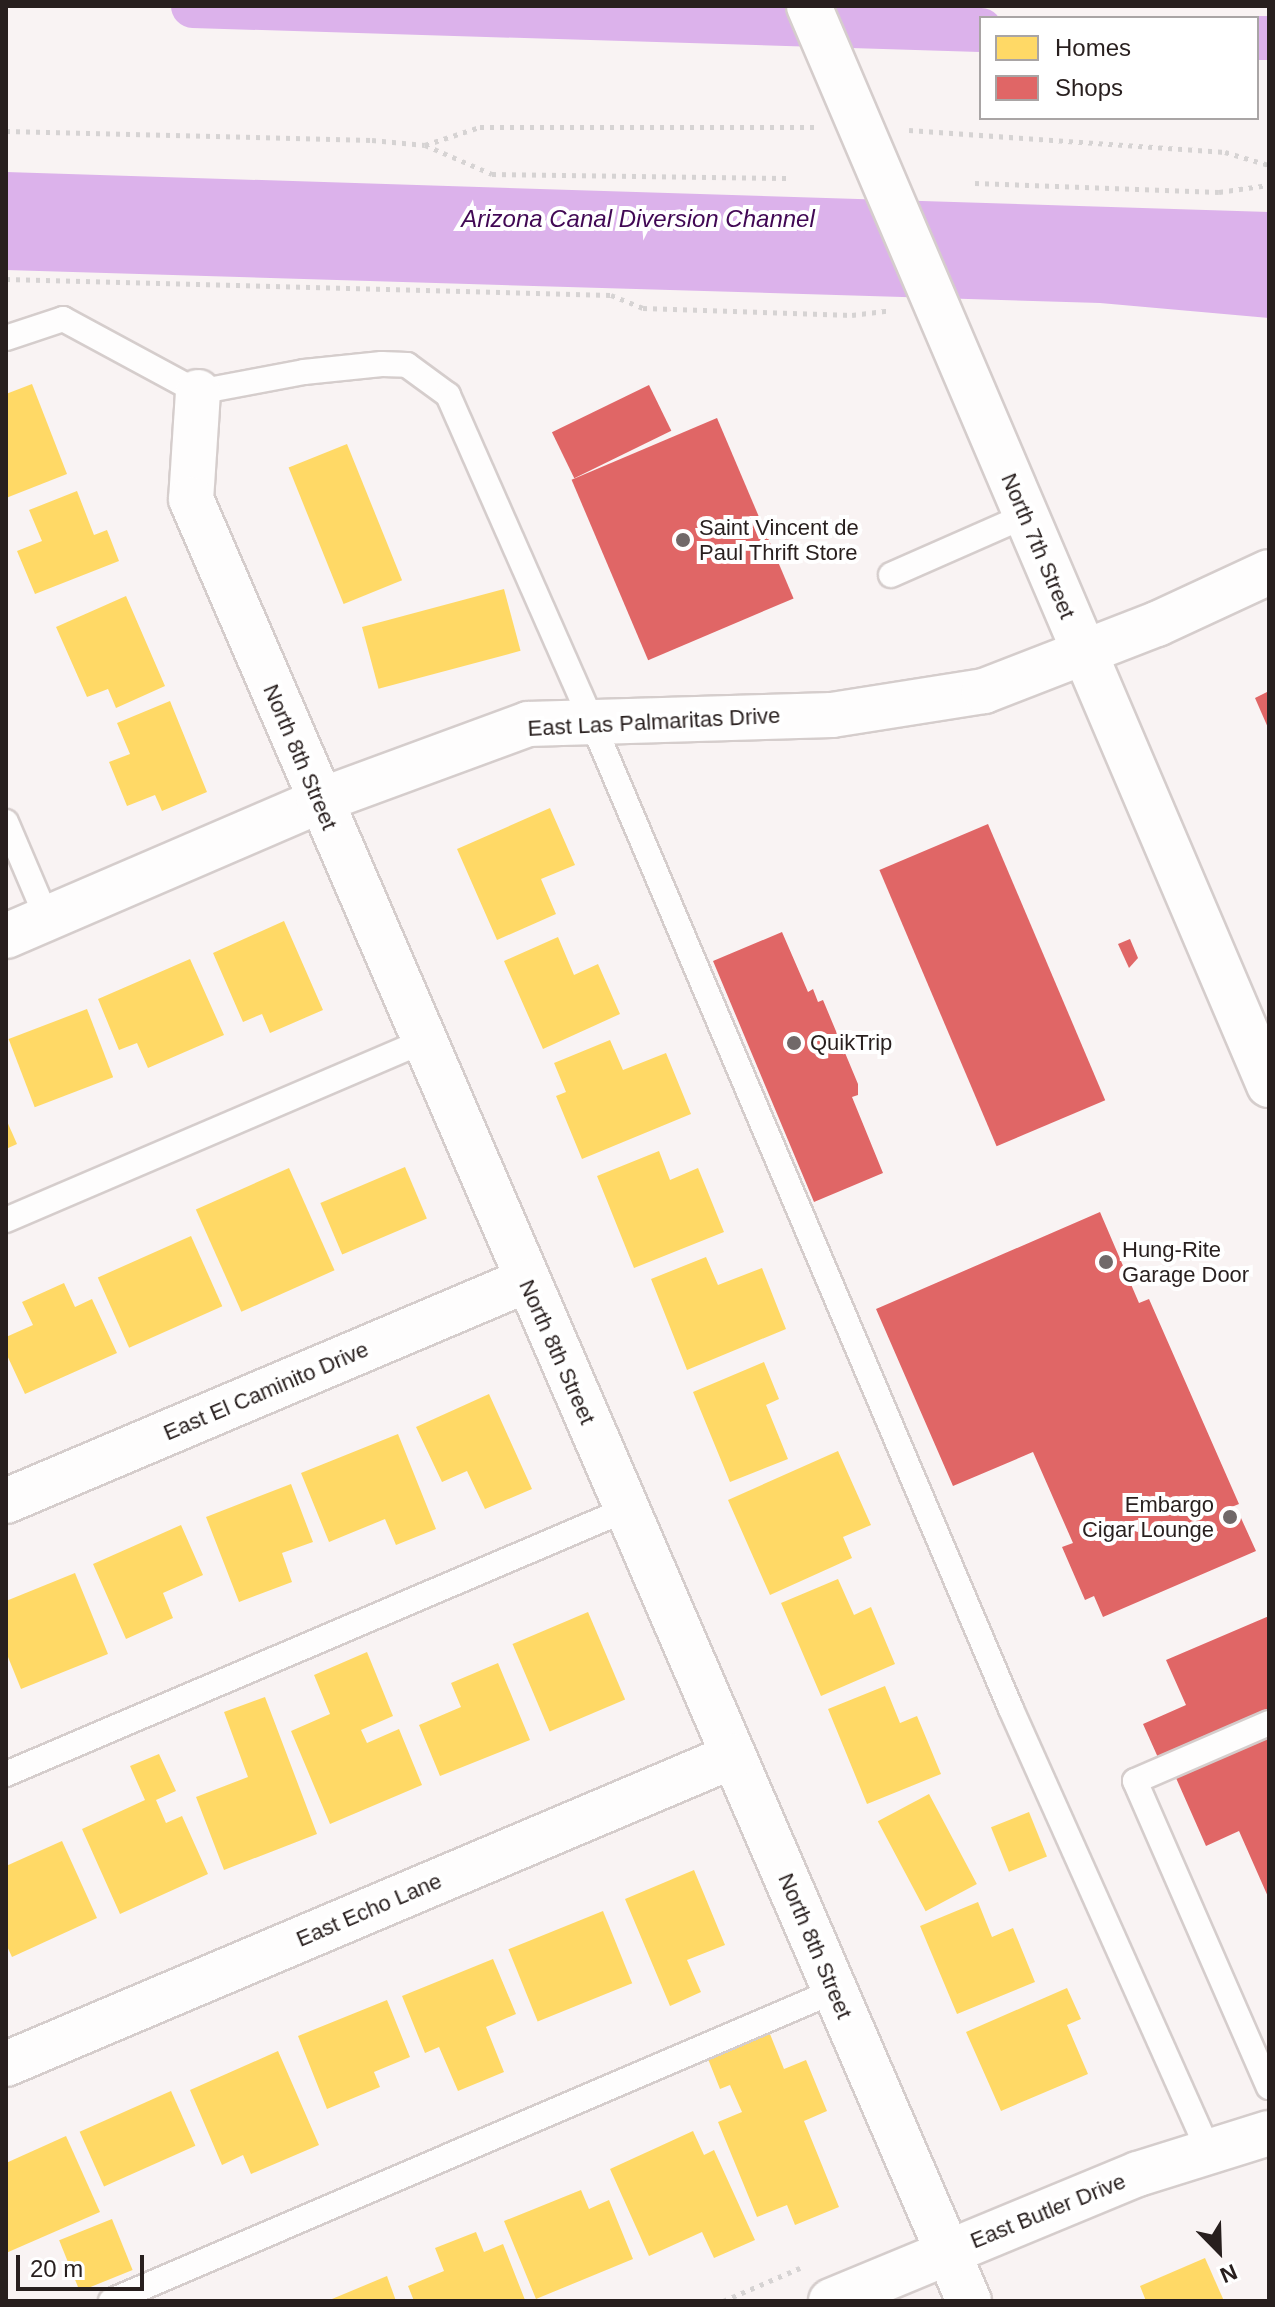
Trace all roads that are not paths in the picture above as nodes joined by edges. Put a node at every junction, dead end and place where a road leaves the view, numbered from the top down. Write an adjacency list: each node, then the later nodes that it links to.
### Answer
1 (809, 6): 4 (street, North 7th Street)
2 (6, 338): 3 (lane)
3 (198, 392): 8 (lane); 9 (street, North 8th Street)
4 (1025, 516): 6 (lane); 7 (street, North 7th Street)
5 (1269, 572): 7 (street, East Las Palmaritas Drive)
6 (891, 575)
7 (1085, 654): 8 (street, East Las Palmaritas Drive); 14 (street, North 7th Street)
8 (592, 722): 9 (street, East Las Palmaritas Drive); 26 (lane)
9 (319, 801): 11 (street, East Las Palmaritas Drive); 13 (street, North 8th Street)
10 (6, 822): 11 (lane)
11 (47, 918): 12 (street, East Las Palmaritas Drive)
12 (6, 936)
13 (424, 1041): 15 (lane); 16 (street, North 8th Street)
14 (1269, 1085)
15 (6, 1220)
16 (525, 1281): 17 (street, East El Caminito Drive); 18 (street, North 8th Street)
17 (6, 1501)
18 (627, 1509): 20 (street, North 8th Street); 21 (lane)
19 (1269, 1723): 24 (lane)
20 (733, 1756): 22 (street, North 8th Street); 23 (street, East Echo Lane)
21 (6, 1774)
22 (834, 1991): 27 (street, North 8th Street); 28 (lane)
23 (6, 2064)
24 (1269, 2087)
25 (1269, 2133): 26 (street, East Butler Drive)
26 (1208, 2150): 27 (street, East Butler Drive)
27 (948, 2252): 29 (street, East Butler Drive); 30 (street, North 8th Street)
28 (111, 2301)
29 (831, 2301)
30 (969, 2301)

